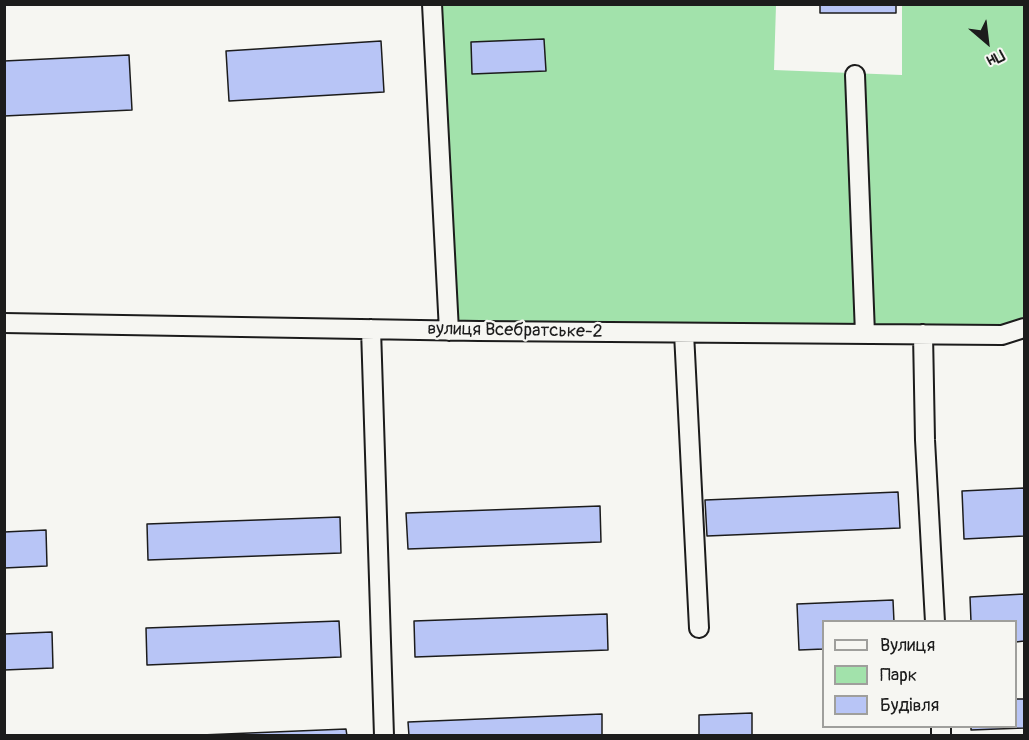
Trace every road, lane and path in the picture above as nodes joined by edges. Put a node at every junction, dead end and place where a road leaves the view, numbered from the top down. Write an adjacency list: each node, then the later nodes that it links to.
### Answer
1 (432, 4): 6 (street)
2 (855, 75): 8 (street)
3 (4, 323): 4 (street, вулиця Всебратське-2)
4 (371, 329): 6 (street, вулиця Всебратське-2); 12 (street)
5 (1024, 329): 9 (street, вулиця Всебратське-2)
6 (449, 331): 7 (street, вулиця Всебратське-2)
7 (684, 333): 8 (street, вулиця Всебратське-2); 11 (street)
8 (865, 334): 9 (street, вулиця Всебратське-2)
9 (923, 334): 10 (street)
10 (935, 620)
11 (699, 628)
12 (384, 735)

